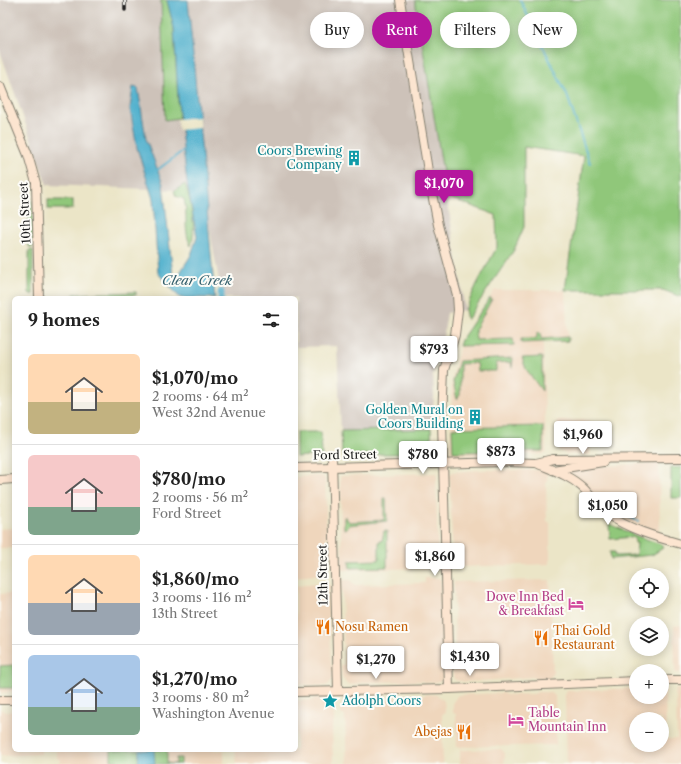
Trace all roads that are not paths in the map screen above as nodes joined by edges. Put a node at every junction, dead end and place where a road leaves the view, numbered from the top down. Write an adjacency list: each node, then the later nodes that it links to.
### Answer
1 (400, 0): 8 (street)
2 (0, 86): 3 (street, 10th Street)
3 (39, 296)
4 (332, 458): 9 (street, 12th Street)
5 (681, 458): 6 (street, Ford Street)
6 (618, 459): 7 (street, Ford Street); 11 (street)
7 (536, 463): 8 (street, Ford Street); 11 (street)
8 (442, 464): 9 (street, Ford Street); 18 (street)
9 (333, 467): 10 (street, Ford Street); 19 (street, 12th Street)
10 (298, 468)
11 (553, 470): 14 (street)
12 (12, 479): 13 (street)
13 (0, 480)
14 (681, 544)
15 (669, 680): 16 (street)
16 (681, 680)
17 (629, 682): 18 (street)
18 (449, 689): 19 (street)
19 (338, 690): 20 (street)
20 (298, 692)
21 (0, 700): 22 (street)
22 (12, 700)

